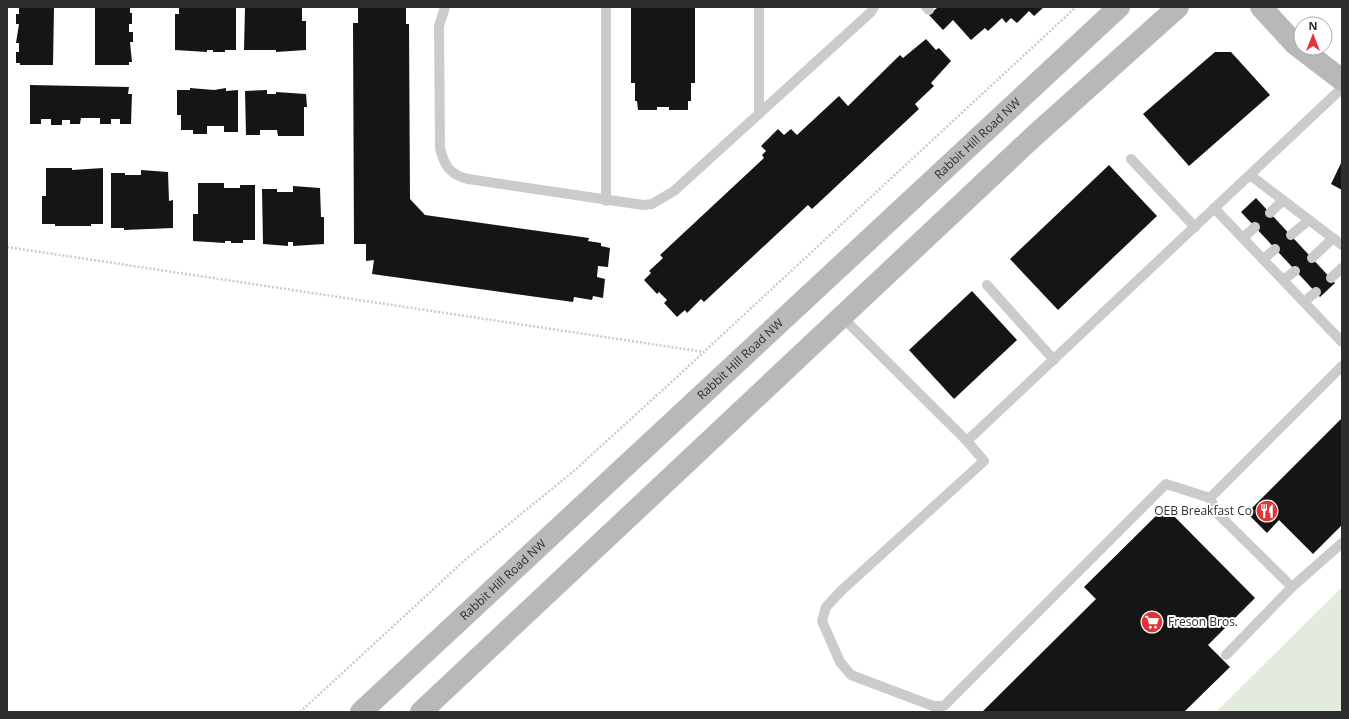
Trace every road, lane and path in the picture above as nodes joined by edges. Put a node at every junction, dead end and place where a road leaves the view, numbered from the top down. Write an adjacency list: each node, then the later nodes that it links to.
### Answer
1 (445, 7): 15 (lane)
2 (606, 7): 15 (lane)
3 (759, 7): 11 (lane)
4 (874, 7): 11 (lane)
5 (1076, 7): 38 (path)
6 (1119, 7): 47 (main road, Rabbit Hill Road NW)
7 (1178, 7): 36 (main road)
8 (1260, 7): 9 (main road)
9 (1342, 80)
10 (1342, 88): 13 (lane)
11 (759, 114): 15 (lane)
12 (1132, 159): 19 (lane)
13 (1250, 175): 14 (lane); 16 (lane)
14 (1283, 200): 17 (lane); 18 (lane)
15 (606, 201)
16 (1214, 208): 19 (lane); 22 (lane)
17 (1270, 213)
18 (1309, 220): 21 (lane); 23 (lane)
19 (1195, 227): 39 (lane)
20 (1255, 227): 22 (lane)
21 (1291, 235)
22 (1243, 238): 28 (lane)
23 (1333, 238): 24 (lane); 27 (lane)
24 (1342, 245)
25 (7, 247): 38 (path)
26 (1275, 249): 28 (lane)
27 (1312, 258)
28 (1263, 259): 32 (lane)
29 (1342, 268): 31 (lane)
30 (1296, 271): 32 (lane)
31 (1331, 278)
32 (1283, 280): 35 (lane)
33 (986, 285): 39 (lane)
34 (1316, 292): 35 (lane)
35 (1304, 302): 37 (lane)
36 (842, 317): 41 (lane); 48 (main road)
37 (1342, 342)
38 (704, 352): 46 (path)
39 (1054, 360): 41 (lane)
40 (1342, 366): 42 (lane)
41 (967, 441): 42 (lane)
42 (1210, 498): 44 (lane)
43 (1342, 543): 44 (lane)
44 (1292, 587): 45 (lane)
45 (1226, 655)
46 (300, 712)
47 (361, 712)
48 (421, 712)

